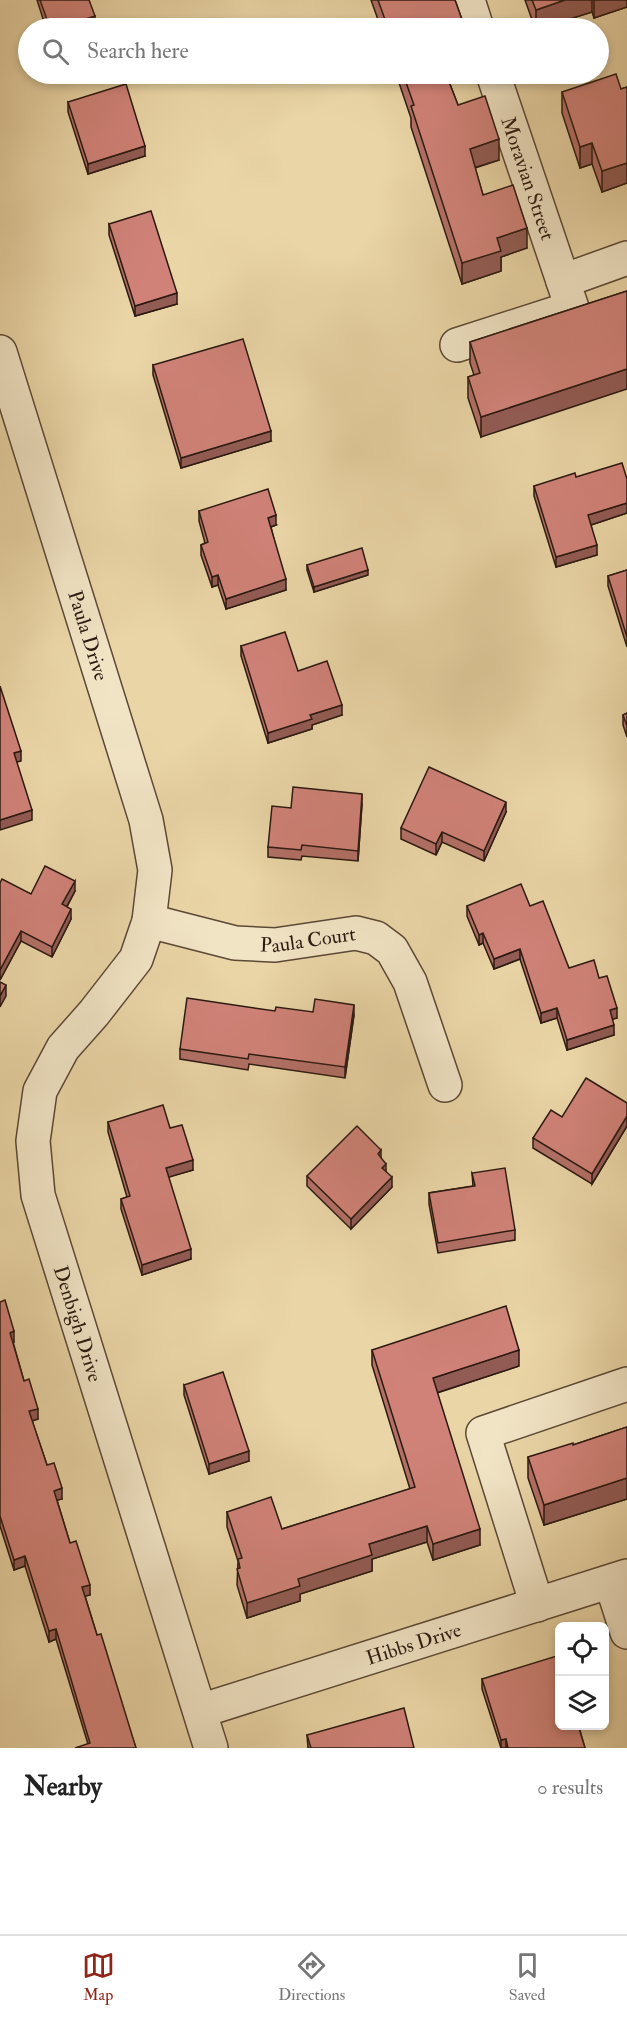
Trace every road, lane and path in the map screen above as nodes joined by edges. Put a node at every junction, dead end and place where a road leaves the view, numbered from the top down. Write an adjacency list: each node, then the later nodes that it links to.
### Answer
1 (468, 0): 2 (street)
2 (474, 18)
3 (496, 84): 5 (street, Moravian Street)
4 (627, 258): 5 (street)
5 (563, 281): 6 (street, Moravian Street)
6 (457, 345)
7 (0, 352): 8 (street, Paula Drive)
8 (149, 921): 9 (street, Paula Court); 14 (street, Denbigh Drive)
9 (445, 1085)
10 (627, 1384): 12 (street)
11 (619, 1579): 12 (street, Hibbs Drive); 13 (street)
12 (537, 1605): 14 (street, Hibbs Drive)
13 (627, 1632)
14 (200, 1711): 15 (street, Denbigh Drive)
15 (211, 1748)

